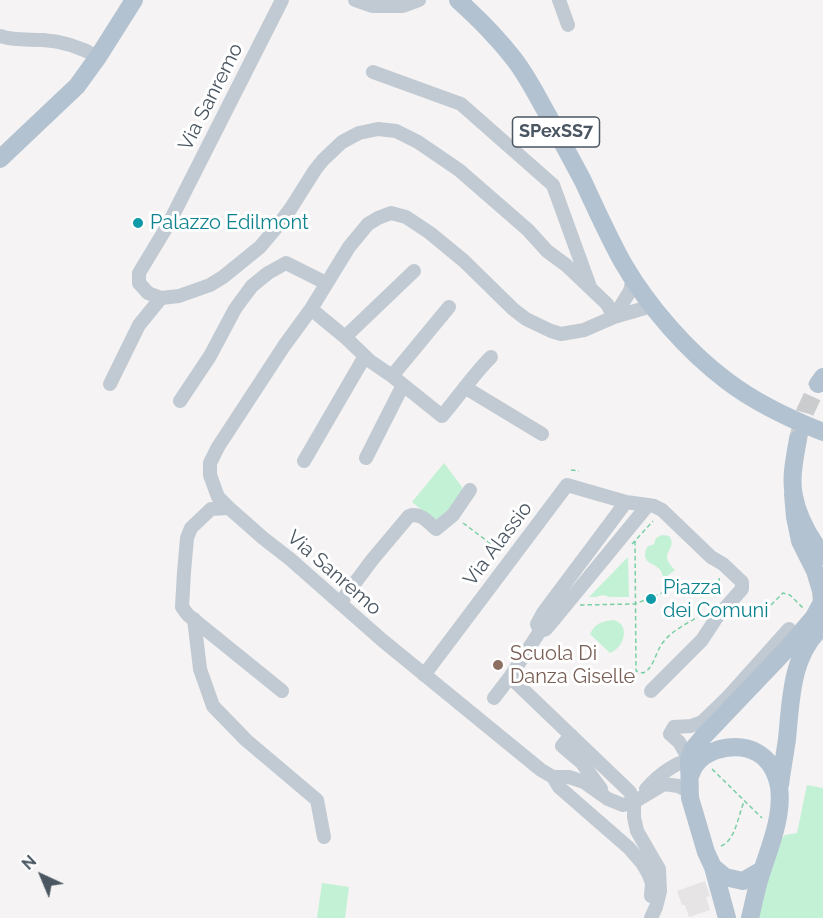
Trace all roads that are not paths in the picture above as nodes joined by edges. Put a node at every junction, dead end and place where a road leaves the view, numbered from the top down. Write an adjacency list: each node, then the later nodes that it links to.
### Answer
1 (134, 0): 9 (main road)
2 (282, 0): 16 (street, Via Sanremo)
3 (355, 0): 4 (street)
4 (419, 0)
5 (458, 0): 13 (main road, SPexSS7)
6 (559, 0): 7 (street)
7 (568, 25)
8 (0, 36): 9 (street)
9 (98, 57): 11 (main road)
10 (373, 72): 15 (street)
11 (0, 159)
12 (414, 271): 21 (street)
13 (633, 278): 17 (main road, SPexSS7); 20 (street)
14 (326, 283): 19 (street, Via Sanremo); 20 (street, Via Sanremo); 27 (street)
15 (590, 289): 16 (street); 20 (street)
16 (161, 298): 25 (street)
17 (652, 306): 20 (street, Via Sanremo); 28 (main road, SPexSS7)
18 (449, 307): 24 (street)
19 (311, 309): 21 (street); 38 (street, Via Sanremo)
20 (614, 317)
21 (345, 337): 22 (street)
22 (365, 356): 24 (street); 33 (street)
23 (491, 357): 26 (street)
24 (398, 381): 26 (street); 32 (street)
25 (110, 384)
26 (466, 388): 30 (street)
27 (180, 400)
28 (798, 431): 29 (main road, SPexSS7); 31 (main road); 35 (main road)
29 (823, 432)
30 (542, 434)
31 (823, 440)
32 (366, 458)
33 (304, 461)
34 (470, 490): 40 (street)
35 (793, 494): 39 (main road); 51 (main road)
36 (626, 502): 37 (street); 44 (street); 45 (street, Via Alassio)
37 (648, 505): 44 (street); 48 (street)
38 (229, 508): 40 (street, Via Sanremo); 41 (street)
39 (823, 556)
40 (340, 603): 45 (street, Via Sanremo)
41 (194, 619): 47 (street); 57 (street)
42 (823, 626): 54 (main road)
43 (789, 629): 51 (street)
44 (540, 631): 46 (street)
45 (424, 675): 52 (street, Via Sanremo)
46 (510, 677): 49 (street); 50 (street)
47 (282, 691)
48 (651, 692)
49 (494, 698)
50 (571, 735): 55 (street); 56 (street)
51 (696, 757): 53 (main road); 54 (main road); 56 (street)
52 (553, 777): 55 (street, Via Sanremo); 60 (street)
53 (690, 786): 56 (street); 58 (main road)
54 (779, 789): 59 (main road)
55 (608, 799): 56 (street, Via Sanremo)
56 (634, 802): 61 (street)
57 (324, 837)
58 (709, 859): 59 (main road); 62 (main road)
59 (762, 870): 63 (main road)
60 (644, 918)
61 (651, 918)
62 (727, 918)
63 (750, 918)

